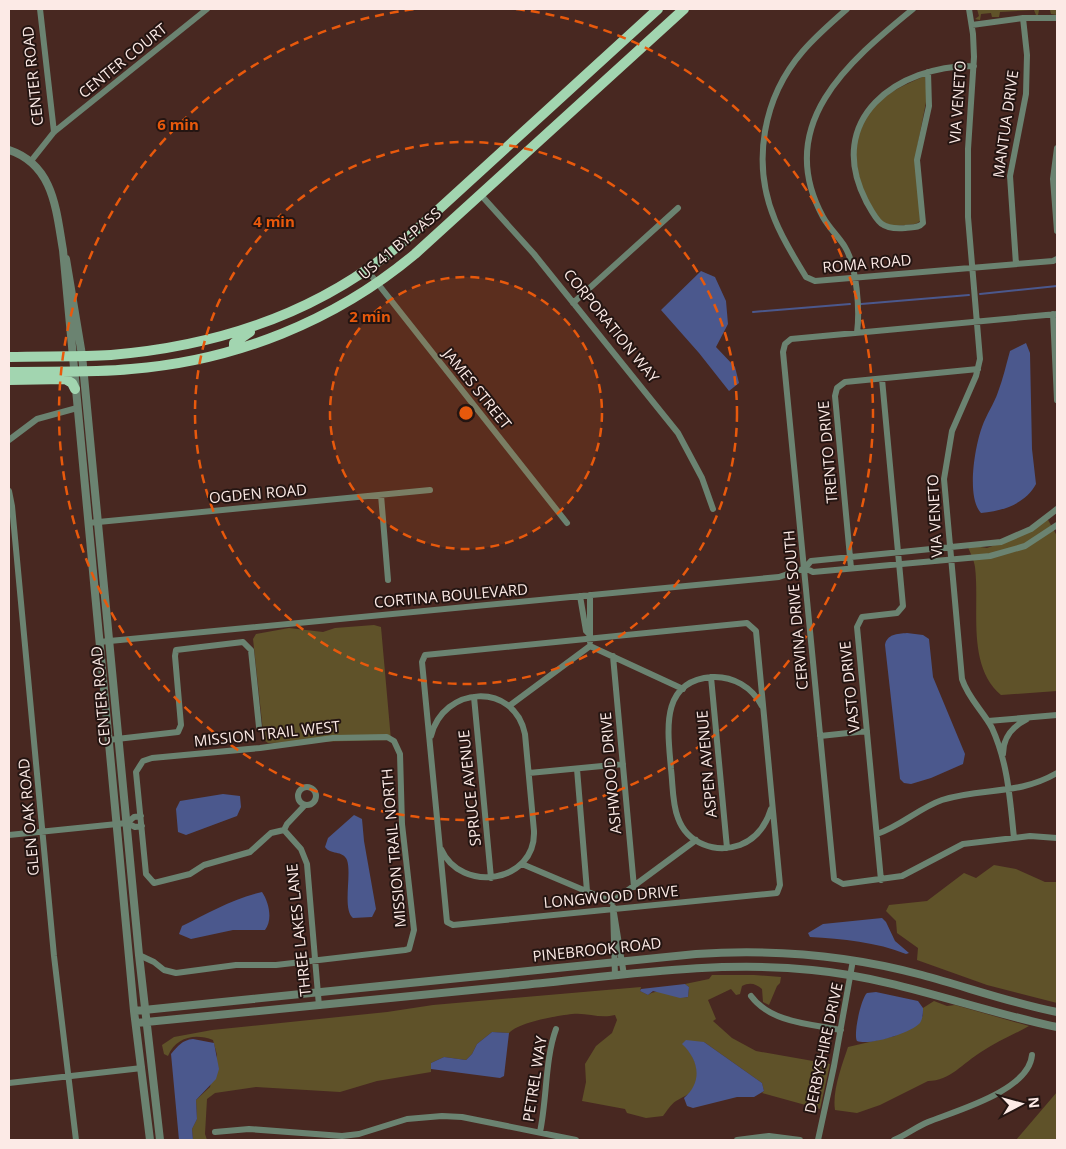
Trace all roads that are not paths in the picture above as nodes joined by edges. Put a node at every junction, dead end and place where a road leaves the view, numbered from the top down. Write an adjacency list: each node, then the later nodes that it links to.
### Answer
1 (40, 9): 16 (street, CENTER ROAD)
2 (207, 9): 16 (street, CENTER COURT)
3 (658, 9): 12 (main road, US 41 BY-PASS)
4 (665, 9): 14 (main road)
5 (684, 9): 14 (main road, US 41 BY-PASS)
6 (847, 9): 29 (street, ROMA ROAD)
7 (913, 9): 29 (street)
8 (969, 9): 11 (street, VIA VENETO)
9 (1023, 18): 10 (street); 11 (street); 26 (street, MANTUA DRIVE)
10 (1057, 18)
11 (972, 25): 13 (street, VIA VENETO)
12 (605, 57): 14 (main road); 17 (main road); 21 (main road, US 41 BY-PASS)
13 (974, 66): 15 (street); 27 (street, VIA VENETO)
14 (616, 70): 17 (main road, US 41 BY-PASS)
15 (928, 72): 15 (street)
16 (54, 132): 20 (street, CENTER ROAD)
17 (534, 143): 22 (main road, US 41 BY-PASS)
18 (1057, 148): 24 (street)
19 (9, 150): 20 (street, CENTER ROAD)
20 (31, 161): 37 (street, CENTER ROAD)
21 (483, 169): 22 (main road); 28 (main road, US 41 BY-PASS)
22 (480, 194): 30 (main road, US 41 BY-PASS); 31 (street, CORPORATION WAY)
23 (678, 208): 31 (street)
24 (1057, 231)
25 (1057, 259): 26 (street, ROMA ROAD)
26 (1016, 264): 27 (street, ROMA ROAD)
27 (972, 268): 29 (street, ROMA ROAD); 33 (street, VIA VENETO)
28 (367, 270): 30 (street, JAMES STREET); 34 (main road, US 41 BY-PASS)
29 (855, 278): 35 (street)
30 (377, 284): 36 (main road, US 41 BY-PASS); 55 (street, JAMES STREET)
31 (573, 303): 51 (street, CORPORATION WAY)
32 (1055, 314): 33 (street, CERVINA DRIVE SOUTH); 45 (street)
33 (978, 321): 35 (street, CERVINA DRIVE SOUTH); 39 (street, VIA VENETO)
34 (259, 325): 36 (main road); 37 (main road, US 41 BY-PASS)
35 (856, 333): 62 (street, CERVINA DRIVE SOUTH)
36 (234, 350): 40 (main road, US 41 BY-PASS)
37 (77, 355): 38 (main road, US 41 BY-PASS); 40 (street, CENTER ROAD)
38 (9, 357)
39 (978, 369): 42 (street, TRENTO DRIVE); 57 (street, VIA VENETO)
40 (78, 371): 41 (main road, US 41 BY-PASS); 44 (street, CENTER ROAD); 54 (street, CENTER ROAD)
41 (9, 372)
42 (882, 379): 58 (street, VASTO DRIVE); 59 (street, TRENTO DRIVE)
43 (9, 380): 44 (main road)
44 (75, 389): 46 (street, CENTER ROAD)
45 (1057, 400)
46 (77, 408): 47 (street); 53 (street, CENTER ROAD)
47 (9, 440)
48 (430, 490): 50 (street, OGDEN ROAD)
49 (9, 491): 99 (street, GLEN OAK ROAD)
50 (381, 495): 54 (street, OGDEN ROAD); 64 (street)
51 (713, 509)
52 (1057, 510): 57 (street, CORTINA BOULEVARD)
53 (88, 522): 54 (street, OGDEN ROAD); 69 (street, CENTER ROAD)
54 (97, 522): 68 (street, CENTER ROAD)
55 (567, 523)
56 (1057, 525): 60 (street, CORTINA BOULEVARD)
57 (949, 548): 58 (street, CORTINA BOULEVARD); 60 (street, VIA VENETO)
58 (898, 552): 59 (street, CORTINA BOULEVARD); 61 (street, VASTO DRIVE)
59 (851, 557): 62 (street, CORTINA BOULEVARD); 63 (street, TRENTO DRIVE)
60 (950, 560): 61 (street, CORTINA BOULEVARD); 78 (street, VIA VENETO)
61 (899, 564): 63 (street, CORTINA BOULEVARD); 80 (street, VASTO DRIVE)
62 (805, 568): 63 (street, CORTINA BOULEVARD); 65 (street, CORTINA BOULEVARD); 81 (street, CERVINA DRIVE SOUTH)
63 (852, 568)
64 (388, 580)
65 (590, 595): 66 (street, CORTINA BOULEVARD); 67 (street)
66 (580, 596): 67 (street); 68 (street, CORTINA BOULEVARD)
67 (590, 639): 70 (street); 74 (street); 75 (street, LONGWOOD DRIVE); 85 (street, LONGWOOD DRIVE)
68 (109, 641): 69 (street, CORTINA BOULEVARD); 82 (street, CENTER ROAD)
69 (99, 642): 83 (street, CENTER ROAD)
70 (613, 656): 72 (street); 87 (street, ASHWOOD DRIVE)
71 (711, 677): 72 (street); 75 (street); 106 (street, ASPEN AVENUE)
72 (683, 689): 104 (street)
73 (474, 697): 74 (street); 85 (street); 108 (street, SPRUCE AVENUE)
74 (509, 706): 89 (street)
75 (764, 711): 92 (street, LONGWOOD DRIVE)
76 (1057, 715): 77 (street)
77 (1033, 717): 78 (street); 86 (street)
78 (988, 721): 86 (street, VIA VENETO)
79 (259, 727): 82 (street)
80 (868, 731): 81 (street); 100 (street, VASTO DRIVE)
81 (820, 736): 109 (street, CERVINA DRIVE SOUTH)
82 (119, 739): 83 (street); 95 (street, CENTER ROAD)
83 (108, 740): 96 (street, CENTER ROAD)
84 (394, 741): 94 (street, MISSION TRAIL WEST); 115 (street, MISSION TRAIL NORTH)
85 (430, 746): 105 (street, LONGWOOD DRIVE)
86 (1004, 760): 91 (street, VIA VENETO)
87 (623, 764): 88 (street); 110 (street, ASHWOOD DRIVE)
88 (576, 769): 89 (street); 111 (street)
89 (529, 773): 107 (street)
90 (1057, 774): 91 (street)
91 (1009, 790): 100 (street); 102 (street, VIA VENETO)
92 (772, 803): 106 (street); 112 (street, LONGWOOD DRIVE)
93 (306, 805): 98 (street)
94 (141, 816): 95 (street); 97 (street)
95 (126, 823): 96 (street); 97 (street); 113 (street, CENTER ROAD)
96 (116, 825): 99 (street); 123 (street, CENTER ROAD)
97 (142, 826): 98 (street)
98 (284, 830): 115 (street, THREE LAKES LANE)
99 (43, 832): 101 (street); 133 (street, GLEN OAK ROAD)
100 (877, 834): 109 (street, VASTO DRIVE)
101 (9, 835)
102 (1014, 838): 103 (street, CERVINA DRIVE SOUTH); 109 (street, CERVINA DRIVE SOUTH)
103 (1057, 838)
104 (696, 840): 106 (street); 110 (street)
105 (439, 843): 108 (street); 112 (street, LONGWOOD DRIVE)
106 (727, 848)
107 (522, 864): 108 (street); 111 (street)
108 (492, 878)
109 (881, 880)
110 (634, 887): 112 (street)
111 (587, 892): 112 (street)
112 (613, 906): 116 (street)
113 (139, 956): 115 (street); 124 (street, CENTER ROAD)
114 (854, 960): 116 (street, PINEBROOK ROAD); 118 (street, DERBYSHIRE DRIVE); 125 (street, PINEBROOK ROAD)
115 (316, 961): 120 (street, THREE LAKES LANE)
116 (618, 961): 117 (street); 119 (street); 120 (street, PINEBROOK ROAD)
117 (624, 975): 118 (street, PINEBROOK ROAD); 119 (street, PINEBROOK ROAD)
118 (851, 975): 128 (street, PINEBROOK ROAD); 130 (street, DERBYSHIRE DRIVE)
119 (615, 976): 122 (street, PINEBROOK ROAD)
120 (318, 991): 122 (street, THREE LAKES LANE); 124 (street, PINEBROOK ROAD)
121 (751, 996): 130 (street)
122 (320, 1006): 126 (street, PINEBROOK ROAD)
123 (134, 1010): 124 (street, PINEBROOK ROAD); 127 (street, CENTER ROAD)
124 (145, 1010): 126 (street, CENTER ROAD)
125 (1057, 1012)
126 (146, 1022): 127 (street, PINEBROOK ROAD); 140 (street, CENTER ROAD)
127 (136, 1024): 132 (street, CENTER ROAD)
128 (1057, 1027)
129 (556, 1029): 137 (street, PETREL WAY)
130 (841, 1030): 145 (street, DERBYSHIRE DRIVE)
131 (1032, 1055): 146 (street)
132 (142, 1068): 133 (street); 139 (street, CENTER ROAD)
133 (69, 1077): 134 (street); 138 (street, GLEN OAK ROAD)
134 (9, 1083)
135 (215, 1132): 136 (street)
136 (281, 1132): 137 (street); 141 (street)
137 (540, 1132): 142 (street)
138 (76, 1140)
139 (150, 1140)
140 (160, 1140)
141 (280, 1140)
142 (576, 1140)
143 (737, 1140): 144 (street)
144 (800, 1140)
145 (818, 1140)
146 (894, 1140)

